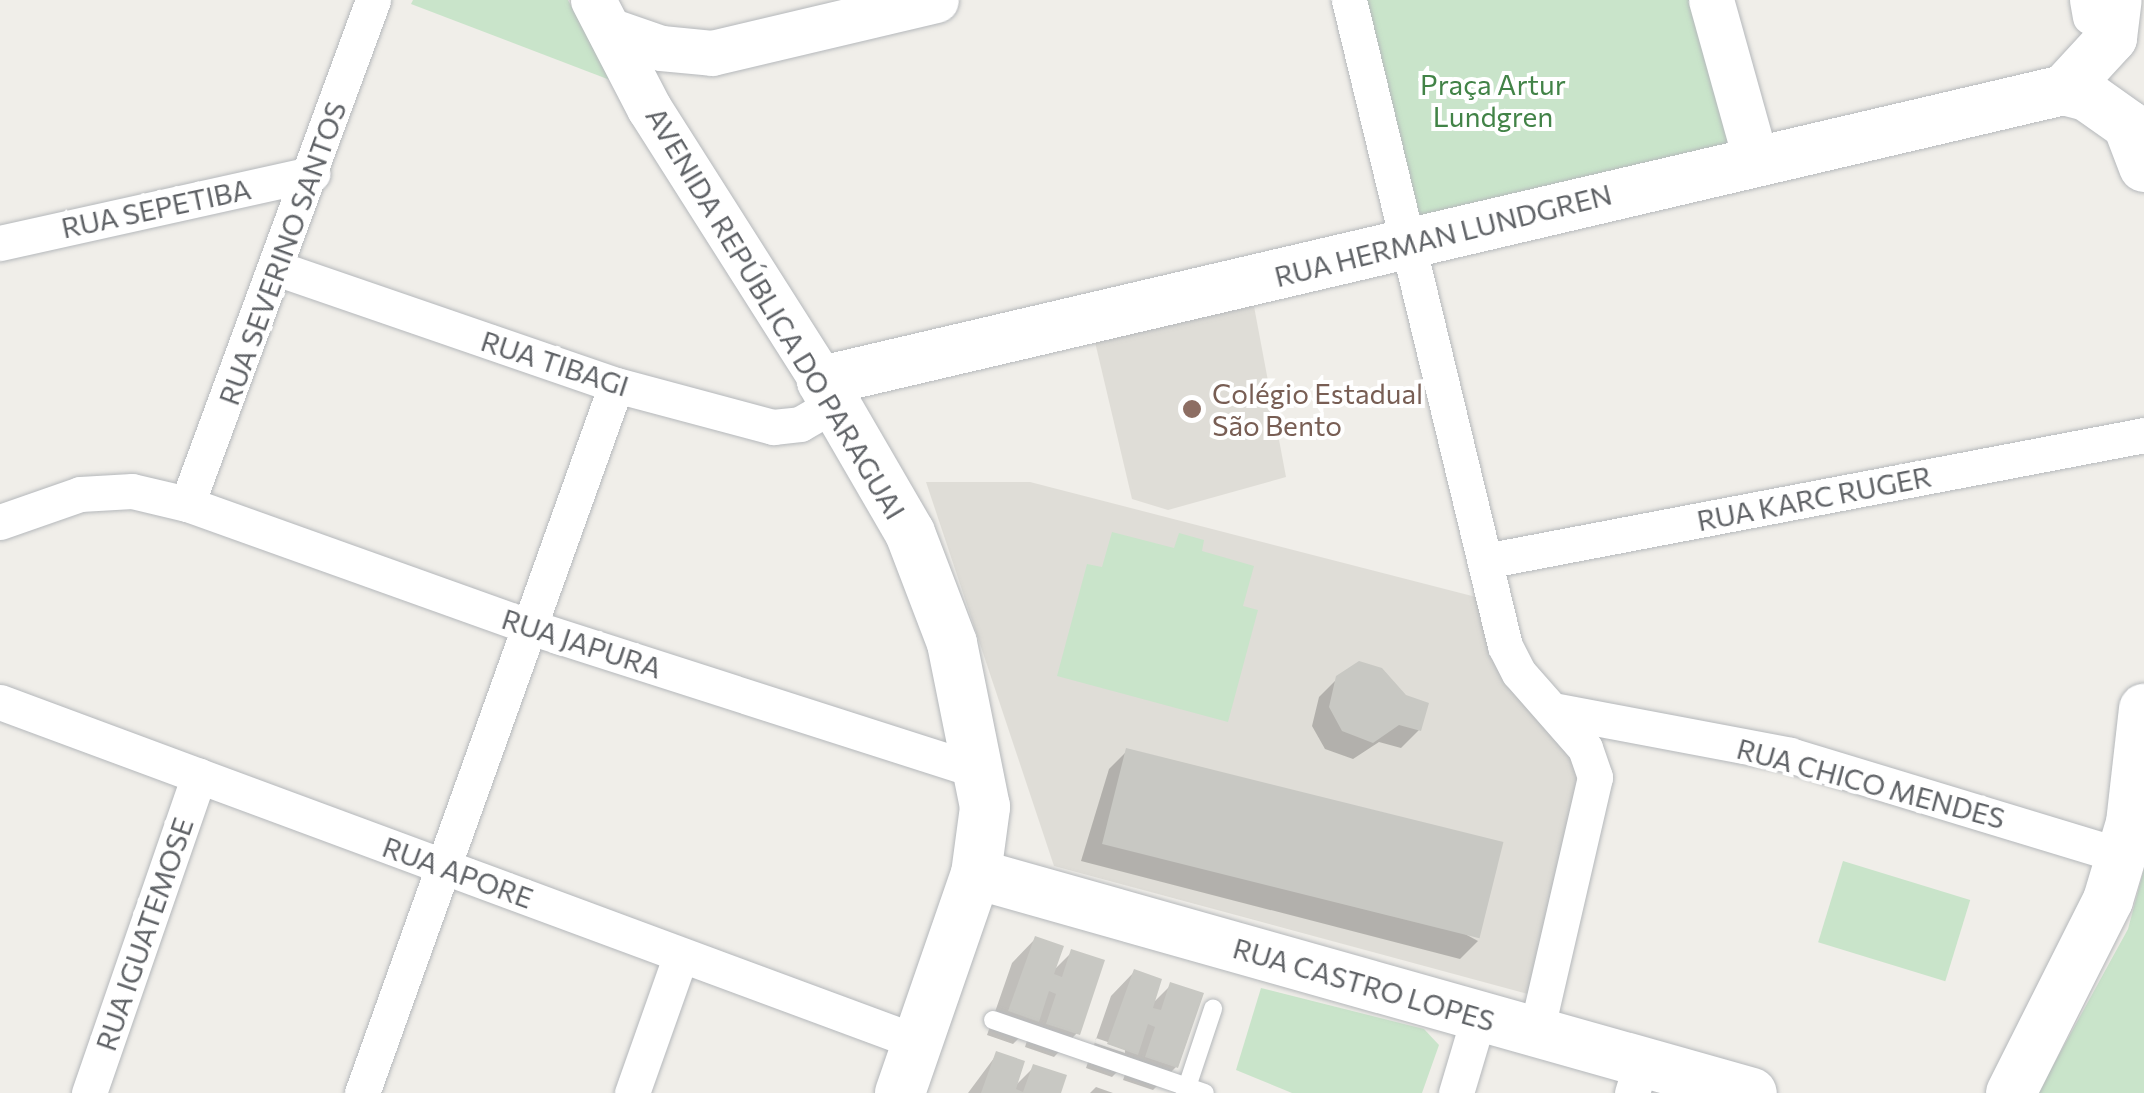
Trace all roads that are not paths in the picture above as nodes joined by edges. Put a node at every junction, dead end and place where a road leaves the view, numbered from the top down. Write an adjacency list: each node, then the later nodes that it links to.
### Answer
1 (373, 0): 12 (street, RUA SEVERINO SANTOS)
2 (936, 0): 7 (street)
3 (1349, 0): 14 (street)
4 (1710, 0): 10 (street)
5 (2098, 5): 8 (main road)
6 (601, 15): 7 (street); 9 (street, AVENIDA REPÚBLICA DO PARAGUAI)
7 (712, 53): 9 (street)
8 (2064, 90): 10 (main road, RUA HERMAN LUNDGREN); 11 (main road)
9 (656, 117): 17 (street, AVENIDA REPÚBLICA DO PARAGUAI)
10 (1755, 158): 14 (main road, RUA HERMAN LUNDGREN)
11 (2144, 167)
12 (312, 174): 13 (street, RUA SEPETIBA); 15 (street, RUA SEVERINO SANTOS)
13 (0, 243)
14 (1404, 245): 17 (main road, RUA HERMAN LUNDGREN); 21 (street)
15 (276, 268): 16 (street, RUA TIBAGI); 19 (street, RUA SEVERINO SANTOS)
16 (616, 385): 17 (street, RUA TIBAGI); 22 (street)
17 (828, 392): 26 (main road, AVENIDA REPÚBLICA DO PARAGUAI)
18 (2144, 435): 21 (street, RUA KARC RUGER)
19 (187, 504): 20 (street, RUA JAPURA); 22 (street, RUA JAPURA)
20 (0, 522)
21 (1485, 561): 25 (street)
22 (530, 626): 26 (street, RUA JAPURA); 29 (street)
23 (0, 702): 27 (street, RUA APORE)
24 (2144, 710): 28 (main road)
25 (1558, 711): 28 (street, RUA CHICO MENDES); 35 (street)
26 (981, 772): 30 (main road, AVENIDA REPÚBLICA DO PARAGUAI)
27 (199, 776): 29 (street, RUA APORE); 39 (street, RUA IGUATEMOSE)
28 (2122, 856): 45 (main road)
29 (443, 867): 31 (street, RUA APORE); 40 (street)
30 (976, 874): 33 (main road, RUA CASTRO LOPES); 36 (main road, AVENIDA REPÚBLICA DO PARAGUAI)
31 (681, 955): 36 (street, RUA APORE); 41 (street)
32 (1214, 1010): 38 (lane)
33 (1480, 1016): 35 (main road, RUA CASTRO LOPES); 43 (street)
34 (993, 1020): 38 (lane)
35 (1536, 1032): 37 (main road, RUA CASTRO LOPES)
36 (917, 1042): 42 (main road, AVENIDA REPÚBLICA DO PARAGUAI)
37 (1637, 1078): 44 (main road, RUA CASTRO LOPES)
38 (1193, 1091)
39 (89, 1093)
40 (362, 1093)
41 (632, 1093)
42 (900, 1093)
43 (1456, 1093)
44 (1752, 1093)
45 (2011, 1093)

